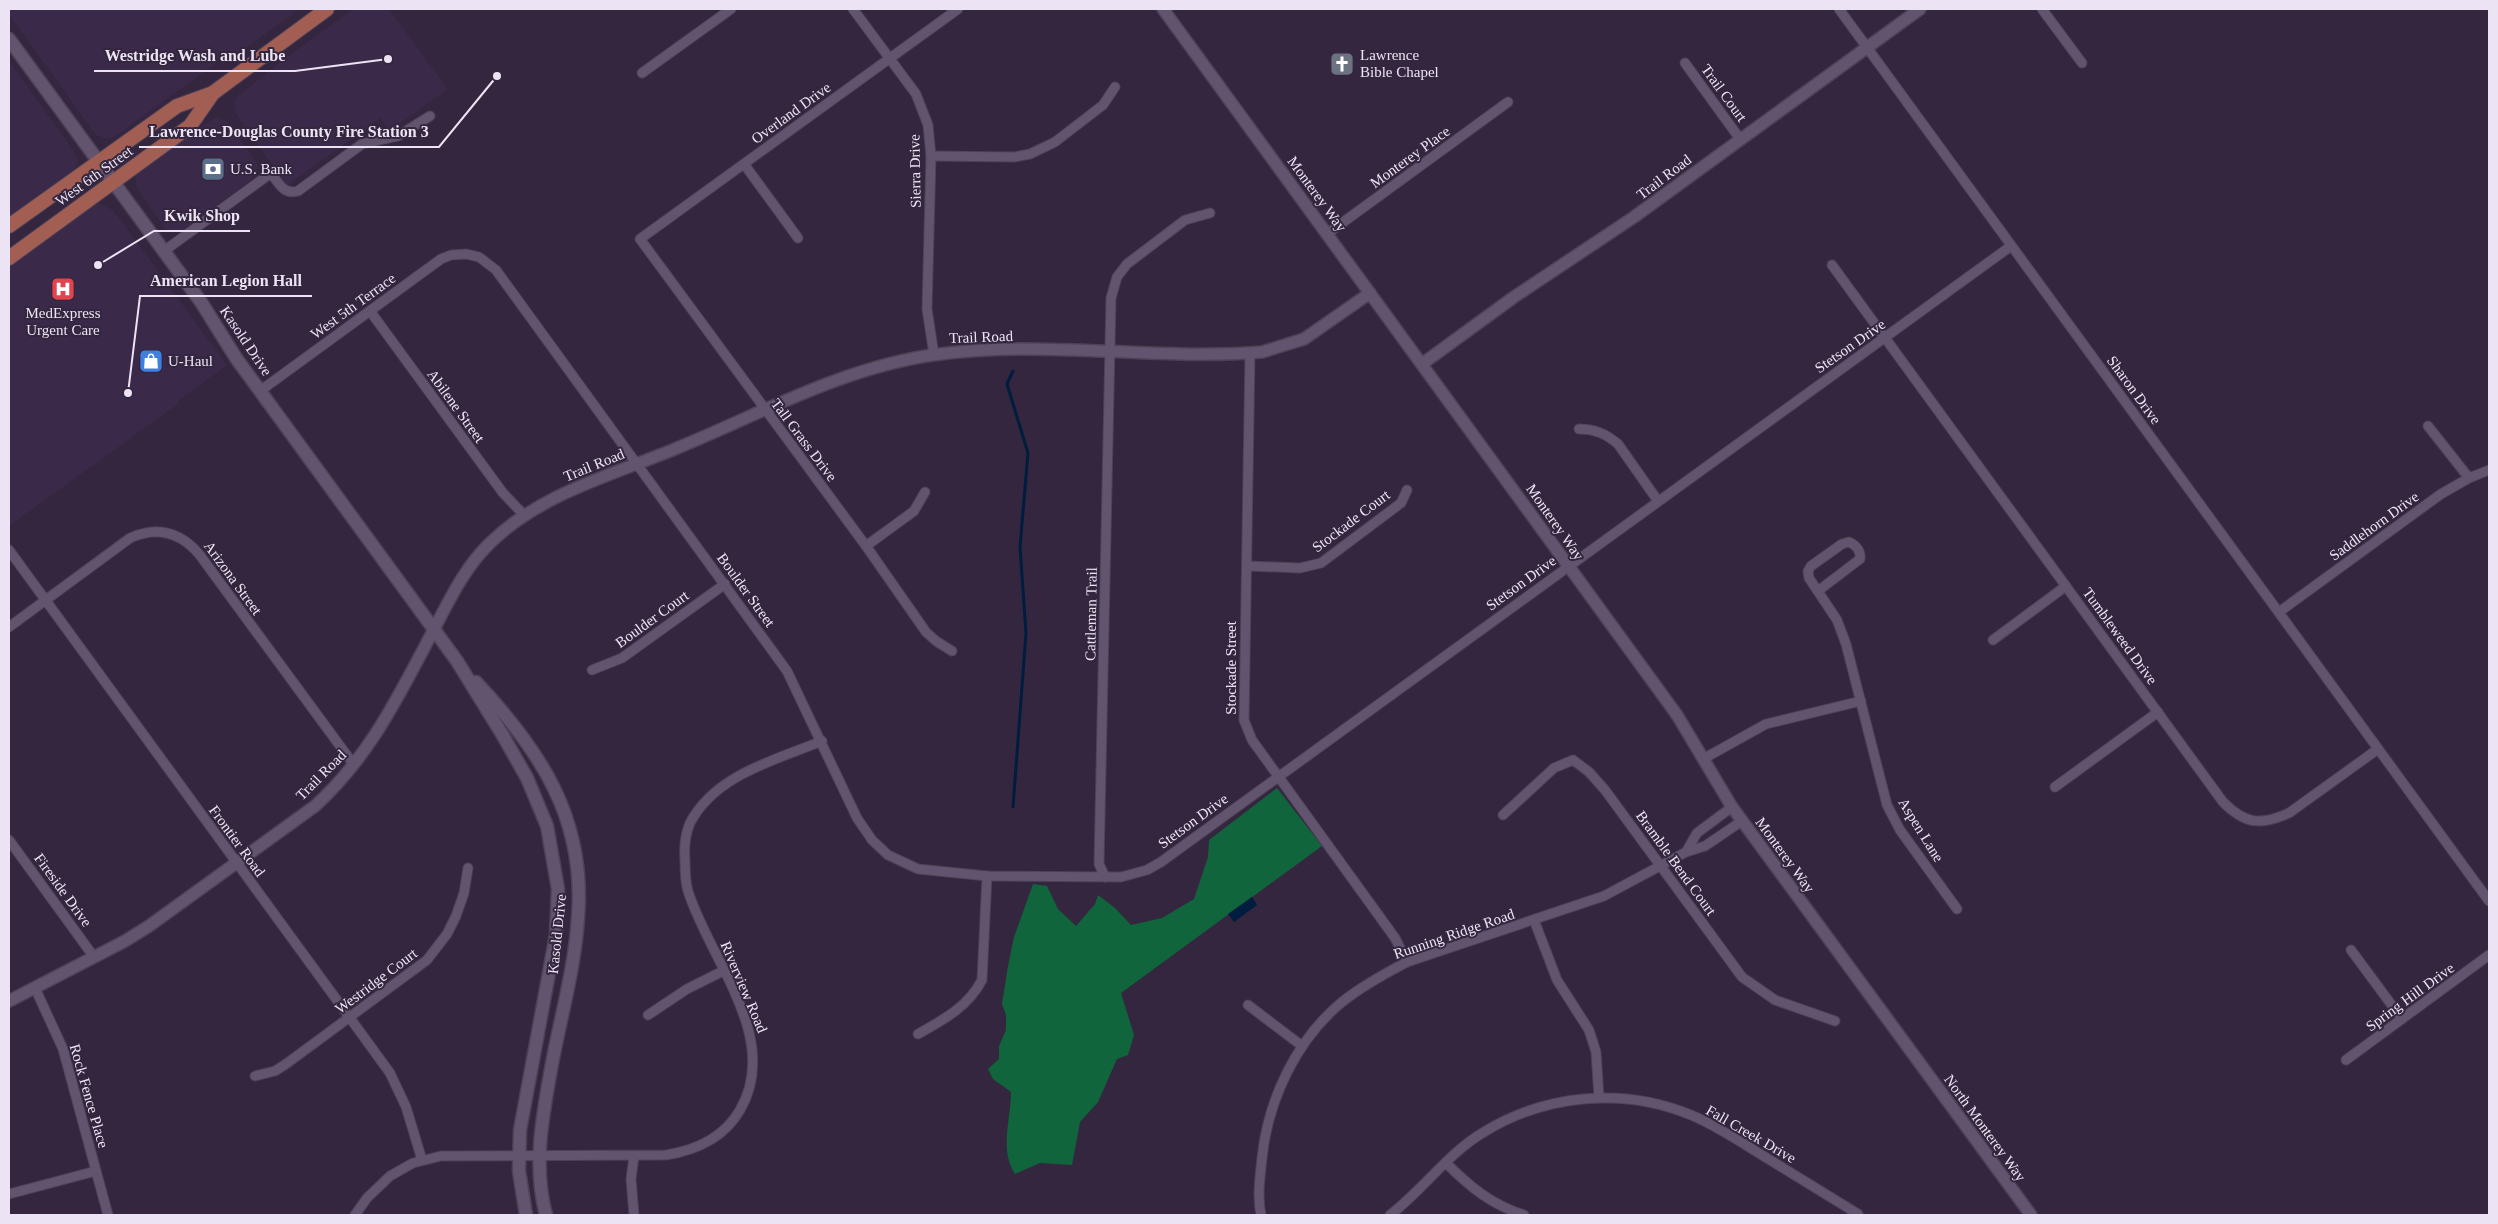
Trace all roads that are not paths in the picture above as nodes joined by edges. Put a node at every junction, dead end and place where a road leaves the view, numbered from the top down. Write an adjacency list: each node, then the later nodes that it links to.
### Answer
1 (327, 9): 16 (main road, West 6th Street)
2 (731, 9): 14 (street)
3 (853, 9): 11 (street, Sierra Drive)
4 (958, 9): 11 (street, Overland Drive)
5 (1163, 9): 26 (street, Monterey Way)
6 (1840, 9): 10 (street, Sharon Drive)
7 (1920, 9): 10 (street, Trail Road)
8 (2042, 9): 13 (street)
9 (9, 39): 21 (main road, Kasold Drive)
10 (1868, 46): 19 (street, Trail Road); 29 (street, Sharon Drive)
11 (890, 58): 20 (street, Sierra Drive); 22 (street, Overland Drive)
12 (1685, 63): 19 (street, Trail Court)
13 (2082, 64)
14 (642, 73)
15 (1115, 88): 20 (street)
16 (213, 93): 21 (main road, West 6th Street); 23 (main road, West 6th Street)
17 (1508, 102): 26 (street, Monterey Place)
18 (430, 116): 30 (street)
19 (1740, 139): 40 (street, Trail Road)
20 (931, 156): 39 (street, Sierra Drive)
21 (99, 162): 23 (main road, Kasold Drive); 25 (main road, West 6th Street)
22 (744, 164): 27 (street); 28 (street, Overland Drive)
23 (113, 182): 30 (main road, Kasold Drive); 32 (main road, West 6th Street)
24 (1210, 213): 37 (street, Cattleman Trail)
25 (9, 226)
26 (1327, 234): 34 (street, Monterey Way)
27 (798, 238)
28 (640, 239): 42 (street, Tall Grass Drive)
29 (2011, 246): 36 (street, Stetson Drive); 60 (street, Sharon Drive)
30 (164, 251): 41 (main road, Kasold Drive)
31 (466, 254): 35 (street, West 5th Terrace); 45 (street, Boulder Street)
32 (9, 258)
33 (1832, 265): 36 (street, Tumbleweed Drive)
34 (1370, 293): 38 (street, Trail Road); 40 (street, Monterey Way)
35 (370, 310): 41 (street, West 5th Terrace); 51 (street, Abilene Street)
36 (1885, 338): 50 (street, Stetson Drive); 57 (street, Tumbleweed Drive)
37 (1111, 351): 38 (street, Trail Road); 39 (street, Trail Road); 85 (street, Cattleman Trail)
38 (1250, 353): 54 (street, Stockade Street)
39 (934, 355): 42 (street, Trail Road)
40 (1422, 364): 55 (street, Monterey Way)
41 (260, 391): 62 (main road, Kasold Drive)
42 (763, 409): 45 (street, Trail Road); 52 (street, Tall Grass Drive)
43 (2428, 426): 47 (street)
44 (1579, 429): 50 (street)
45 (638, 464): 51 (street, Trail Road); 56 (street, Boulder Street)
46 (2489, 470): 47 (street, Saddlehorn Drive)
47 (2469, 478): 60 (street, Saddlehorn Drive)
48 (1407, 490): 54 (street, Stockade Court)
49 (924, 492): 52 (street)
50 (1658, 501): 55 (street, Stetson Drive)
51 (524, 515): 62 (street, Trail Road)
52 (866, 546): 64 (street, Tall Grass Drive)
53 (9, 550): 59 (street, Frontier Road)
54 (1247, 566): 73 (street, Stockade Street)
55 (1567, 566): 71 (street, Monterey Way); 73 (street, Stetson Drive)
56 (725, 584): 66 (street, Boulder Court); 69 (street, Boulder Street)
57 (2066, 586): 63 (street); 68 (street, Tumbleweed Drive)
58 (1818, 591): 58 (street, Aspen Lane); 67 (street, Aspen Lane)
59 (46, 600): 61 (street); 72 (street, Arizona Street); 80 (street, Frontier Road)
60 (2279, 612): 70 (street, Sharon Drive)
61 (9, 628)
62 (434, 629): 65 (main road, Kasold Drive); 72 (street, Trail Road)
63 (1993, 640)
64 (952, 651)
65 (457, 661): 107 (main road, Kasold Drive); 108 (main road, Kasold Drive)
66 (592, 670)
67 (1861, 701): 71 (street); 87 (street, Aspen Lane)
68 (2158, 712): 70 (street, Tumbleweed Drive); 74 (street)
69 (822, 741): 83 (street, Boulder Street); 93 (street, Riverview Road)
70 (2378, 750): 86 (street, Sharon Drive)
71 (1703, 759): 75 (street, Monterey Way)
72 (354, 766): 80 (street, Trail Road)
73 (1278, 777): 85 (street, Stetson Drive); 92 (street, Stockade Street)
74 (2055, 787)
75 (1732, 807): 77 (street, Monterey Way); 79 (street, Running Ridge Road)
76 (1503, 815): 81 (street, Bramble Bend Court)
77 (1742, 821): 79 (street, Running Ridge Road); 103 (street, Monterey Way)
78 (9, 840): 91 (street, Fireside Drive)
79 (1686, 852): 81 (street, Running Ridge Road)
80 (236, 862): 91 (street, Trail Road); 98 (street, Frontier Road)
81 (1663, 866): 88 (street, Running Ridge Road); 100 (street, Bramble Bend Court)
82 (468, 868): 98 (street, Westridge Court)
83 (987, 876): 84 (street, Boulder Street); 101 (street)
84 (1024, 876): 85 (street, Stetson Drive)
85 (1105, 877)
86 (2489, 901)
87 (1957, 909)
88 (1534, 920): 92 (street, Running Ridge Road); 106 (street)
89 (2351, 950): 99 (street)
90 (2489, 955): 99 (street, Spring Hill Drive)
91 (94, 957): 94 (street, Trail Road)
92 (1407, 962): 102 (street, Running Ridge Road)
93 (723, 971): 97 (street); 109 (street, Riverview Road)
94 (35, 988): 95 (street, Trail Road); 112 (street, Rock Fence Place)
95 (9, 1001)
96 (1248, 1005): 102 (street)
97 (648, 1015)
98 (349, 1018): 105 (street, Westridge Court); 110 (street, Frontier Road)
99 (2402, 1020): 104 (street, Spring Hill Drive)
100 (1835, 1021)
101 (918, 1034)
102 (1302, 1046): 120 (street, Running Ridge Road)
103 (1916, 1058): 123 (street, North Monterey Way)
104 (2346, 1060)
105 (255, 1076)
106 (1599, 1098): 111 (street, Fall Creek Drive); 114 (street, Fall Creek Drive)
107 (518, 1155): 108 (street, Riverview Road); 110 (street, Riverview Road); 117 (main road, Kasold Drive)
108 (539, 1155): 109 (street, Riverview Road); 118 (main road, Kasold Drive)
109 (634, 1156): 119 (street)
110 (422, 1160): 116 (street, Riverview Road)
111 (1446, 1163): 121 (street, Fall Creek Drive); 122 (street)
112 (96, 1171): 113 (street); 115 (street, Rock Fence Place)
113 (9, 1194)
114 (1858, 1214)
115 (108, 1215)
116 (355, 1215)
117 (526, 1215)
118 (546, 1215)
119 (634, 1215)
120 (1261, 1215)
121 (1390, 1215)
122 (1524, 1215)
123 (2031, 1215)

